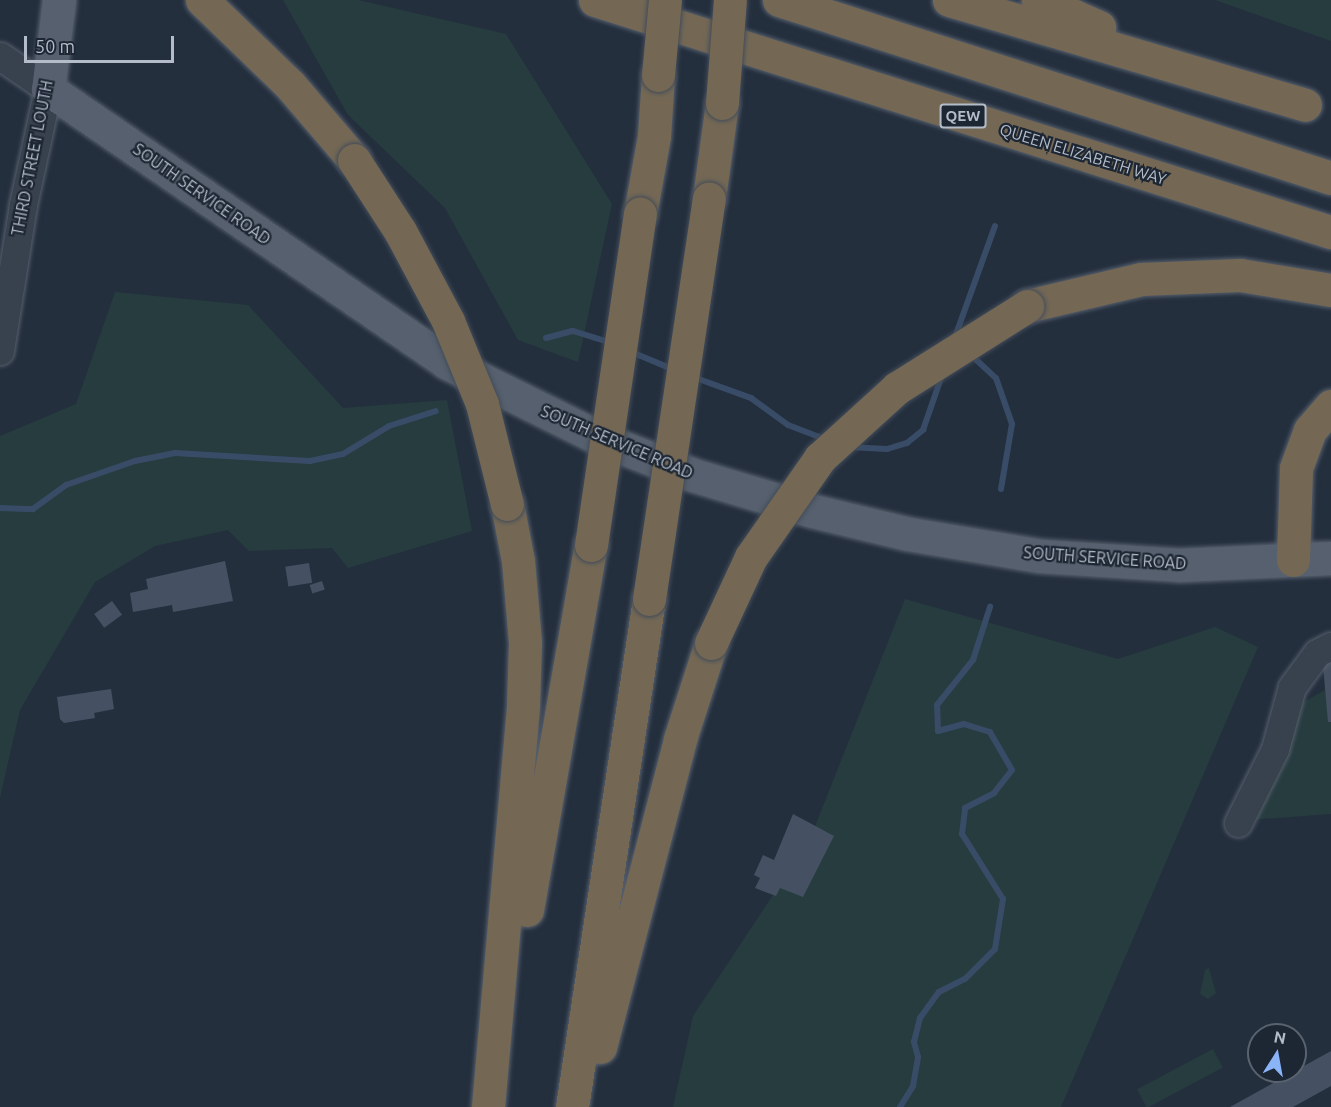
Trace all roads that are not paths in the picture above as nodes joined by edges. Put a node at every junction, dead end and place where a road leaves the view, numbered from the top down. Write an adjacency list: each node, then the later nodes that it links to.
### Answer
1 (59, 0): 10 (main road, THIRD STREET LOUTH)
2 (202, 0): 22 (highway, bridge)
3 (595, 0): 13 (highway, QUEEN ELIZABETH WAY / QEW)
4 (665, 0): 23 (highway, bridge)
5 (730, 0): 24 (highway, bridge)
6 (778, 0): 12 (highway)
7 (949, 0): 11 (highway)
8 (1038, 0): 11 (highway)
9 (0, 56): 10 (street, SOUTH SERVICE ROAD)
10 (48, 89): 14 (street, THIRD STREET LOUTH); 19 (main road, SOUTH SERVICE ROAD)
11 (1318, 110)
12 (1331, 178)
13 (1331, 232)
14 (5, 273): 16 (street, THIRD STREET LOUTH)
15 (1331, 290): 25 (highway, bridge)
16 (0, 351)
17 (1331, 406): 19 (highway)
18 (1331, 558): 19 (main road, SOUTH SERVICE ROAD)
19 (1293, 560)
20 (1331, 646): 21 (street)
21 (1238, 824)
22 (488, 1107)
23 (493, 1107)
24 (572, 1107)
25 (587, 1107)

